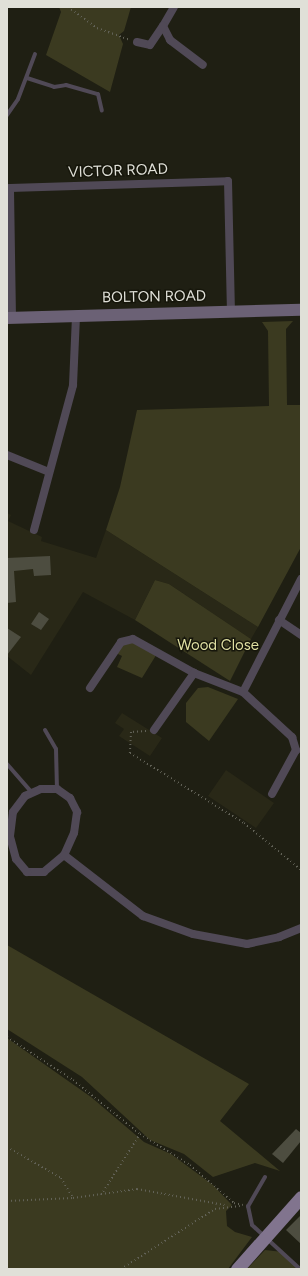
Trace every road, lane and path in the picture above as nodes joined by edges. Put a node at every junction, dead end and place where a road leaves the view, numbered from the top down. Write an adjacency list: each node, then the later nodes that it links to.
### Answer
1 (68, 7): 4 (path)
2 (174, 7): 3 (street)
3 (163, 26): 4 (street); 6 (street)
4 (138, 42)
5 (35, 54): 7 (lane)
6 (203, 64)
7 (27, 78): 8 (lane); 9 (lane)
8 (8, 107): 10 (lane)
9 (102, 111)
10 (7, 115)
11 (301, 310): 12 (street, BOLTON ROAD)
12 (231, 312): 13 (street, BOLTON ROAD); 14 (street, VICTOR ROAD)
13 (76, 315): 14 (street, BOLTON ROAD); 16 (street)
14 (10, 318)
15 (7, 455): 16 (street)
16 (49, 472): 17 (street)
17 (34, 530)
18 (301, 579): 19 (street)
19 (279, 620): 20 (street); 23 (street)
20 (301, 635)
21 (194, 674): 22 (street); 23 (street); 25 (street)
22 (90, 688)
23 (243, 692): 29 (street)
24 (45, 730): 27 (lane)
25 (154, 730): 32 (path)
26 (7, 764): 28 (lane)
27 (57, 789): 28 (street); 31 (street)
28 (32, 793): 30 (street)
29 (272, 794)
30 (9, 825): 31 (street)
31 (64, 855): 33 (street)
32 (301, 870)
33 (301, 928)
34 (7, 1037): 35 (path)
35 (140, 1134): 38 (path); 43 (path)
36 (7, 1147): 40 (path)
37 (265, 1177): 43 (lane)
38 (100, 1195): 40 (path); 42 (path)
39 (301, 1197): 44 (main road)
40 (73, 1198): 41 (path)
41 (7, 1201)
42 (225, 1206): 43 (path); 45 (path)
43 (248, 1206): 44 (lane)
44 (265, 1237): 46 (main road); 47 (lane)
45 (121, 1269)
46 (237, 1269)
47 (300, 1269)

